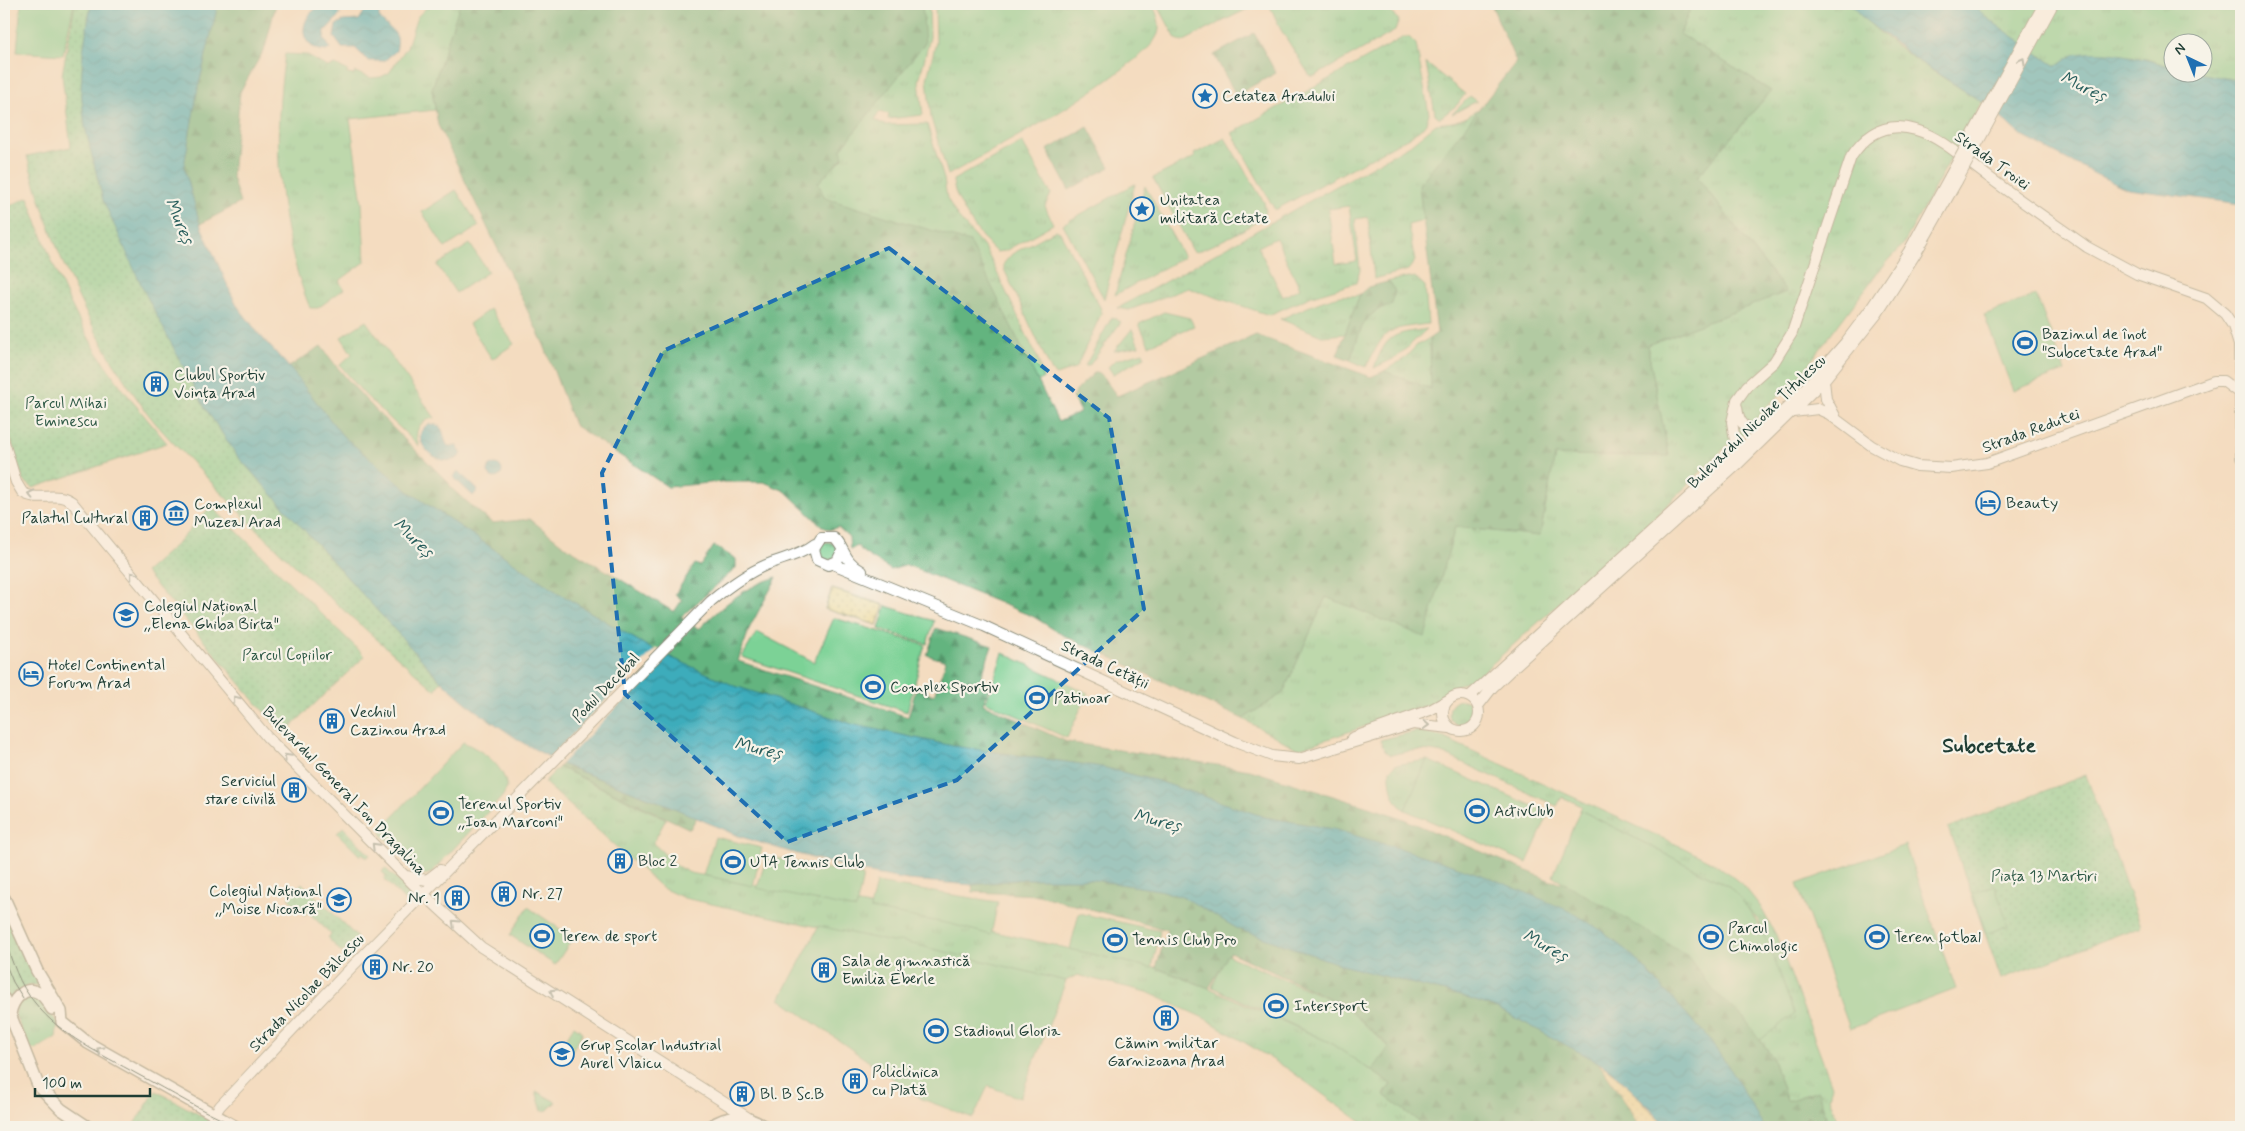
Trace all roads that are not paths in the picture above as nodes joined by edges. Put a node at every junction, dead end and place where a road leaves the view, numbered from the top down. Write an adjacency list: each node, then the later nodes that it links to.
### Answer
1 (2044, 4): 3 (main road, Bulevardul Nicolae Titulescu, bridge)
2 (2053, 4): 3 (main road, Bulevardul Nicolae Titulescu, one-way to 2, bridge)
3 (1953, 178): 4 (main road, Bulevardul Nicolae Titulescu); 9 (main road, Bulevardul Nicolae Titulescu)
4 (1824, 380): 7 (main road, Bulevardul Nicolae Titulescu); 8 (main road)
5 (2239, 392): 6 (main road, Strada Troiei); 8 (main road, Strada Redutei); 12 (main road, Strada Troiei)
6 (1737, 400): 9 (main road); 11 (main road)
7 (1792, 412): 8 (main road); 21 (main road, Bulevardul Nicolae Titulescu)
8 (1836, 417)
9 (1766, 427): 11 (main road, Bulevardul Nicolae Titulescu)
10 (4, 442): 25 (main road, Bulevardul General Ion Dragalina, one-way to 10)
11 (1738, 454): 19 (main road, Bulevardul Nicolae Titulescu)
12 (2241, 458)
13 (815, 544): 14 (main road); 15 (main road); 16 (main road)
14 (842, 551): 17 (main road); 18 (main road, Strada Cetății)
15 (782, 560): 16 (main road); 24 (main road, Podul Decebal)
16 (816, 560): 17 (main road)
17 (833, 564): 18 (main road, Strada Cetății)
18 (887, 585): 23 (main road, Strada Cetății)
19 (1469, 697): 20 (main road, Strada Cetății); 21 (main road)
20 (1448, 700): 22 (main road); 23 (main road, Strada Cetății)
21 (1478, 706): 22 (main road, Strada Cetății)
22 (1450, 728): 23 (main road, Strada Cetății, one-way to 22)
23 (1312, 756)
24 (463, 855): 25 (main road); 26 (main road, Strada Nicolae Bălcescu)
25 (405, 876): 26 (main road, Bulevardul General Ion Dragalina)
26 (424, 895): 31 (main road, Strada Nicolae Bălcescu); 32 (main road, Bulevardul General Ion Dragalina, one-way to 26)
27 (4, 898): 30 (main road)
28 (4, 999): 29 (main road)
29 (10, 1014): 30 (main road); 33 (main road)
30 (62, 1022): 31 (main road, one-way to 30)
31 (214, 1115): 34 (main road)
32 (751, 1119): 35 (main road); 36 (main road)
33 (88, 1127)
34 (236, 1127)
35 (710, 1127)
36 (765, 1127)

